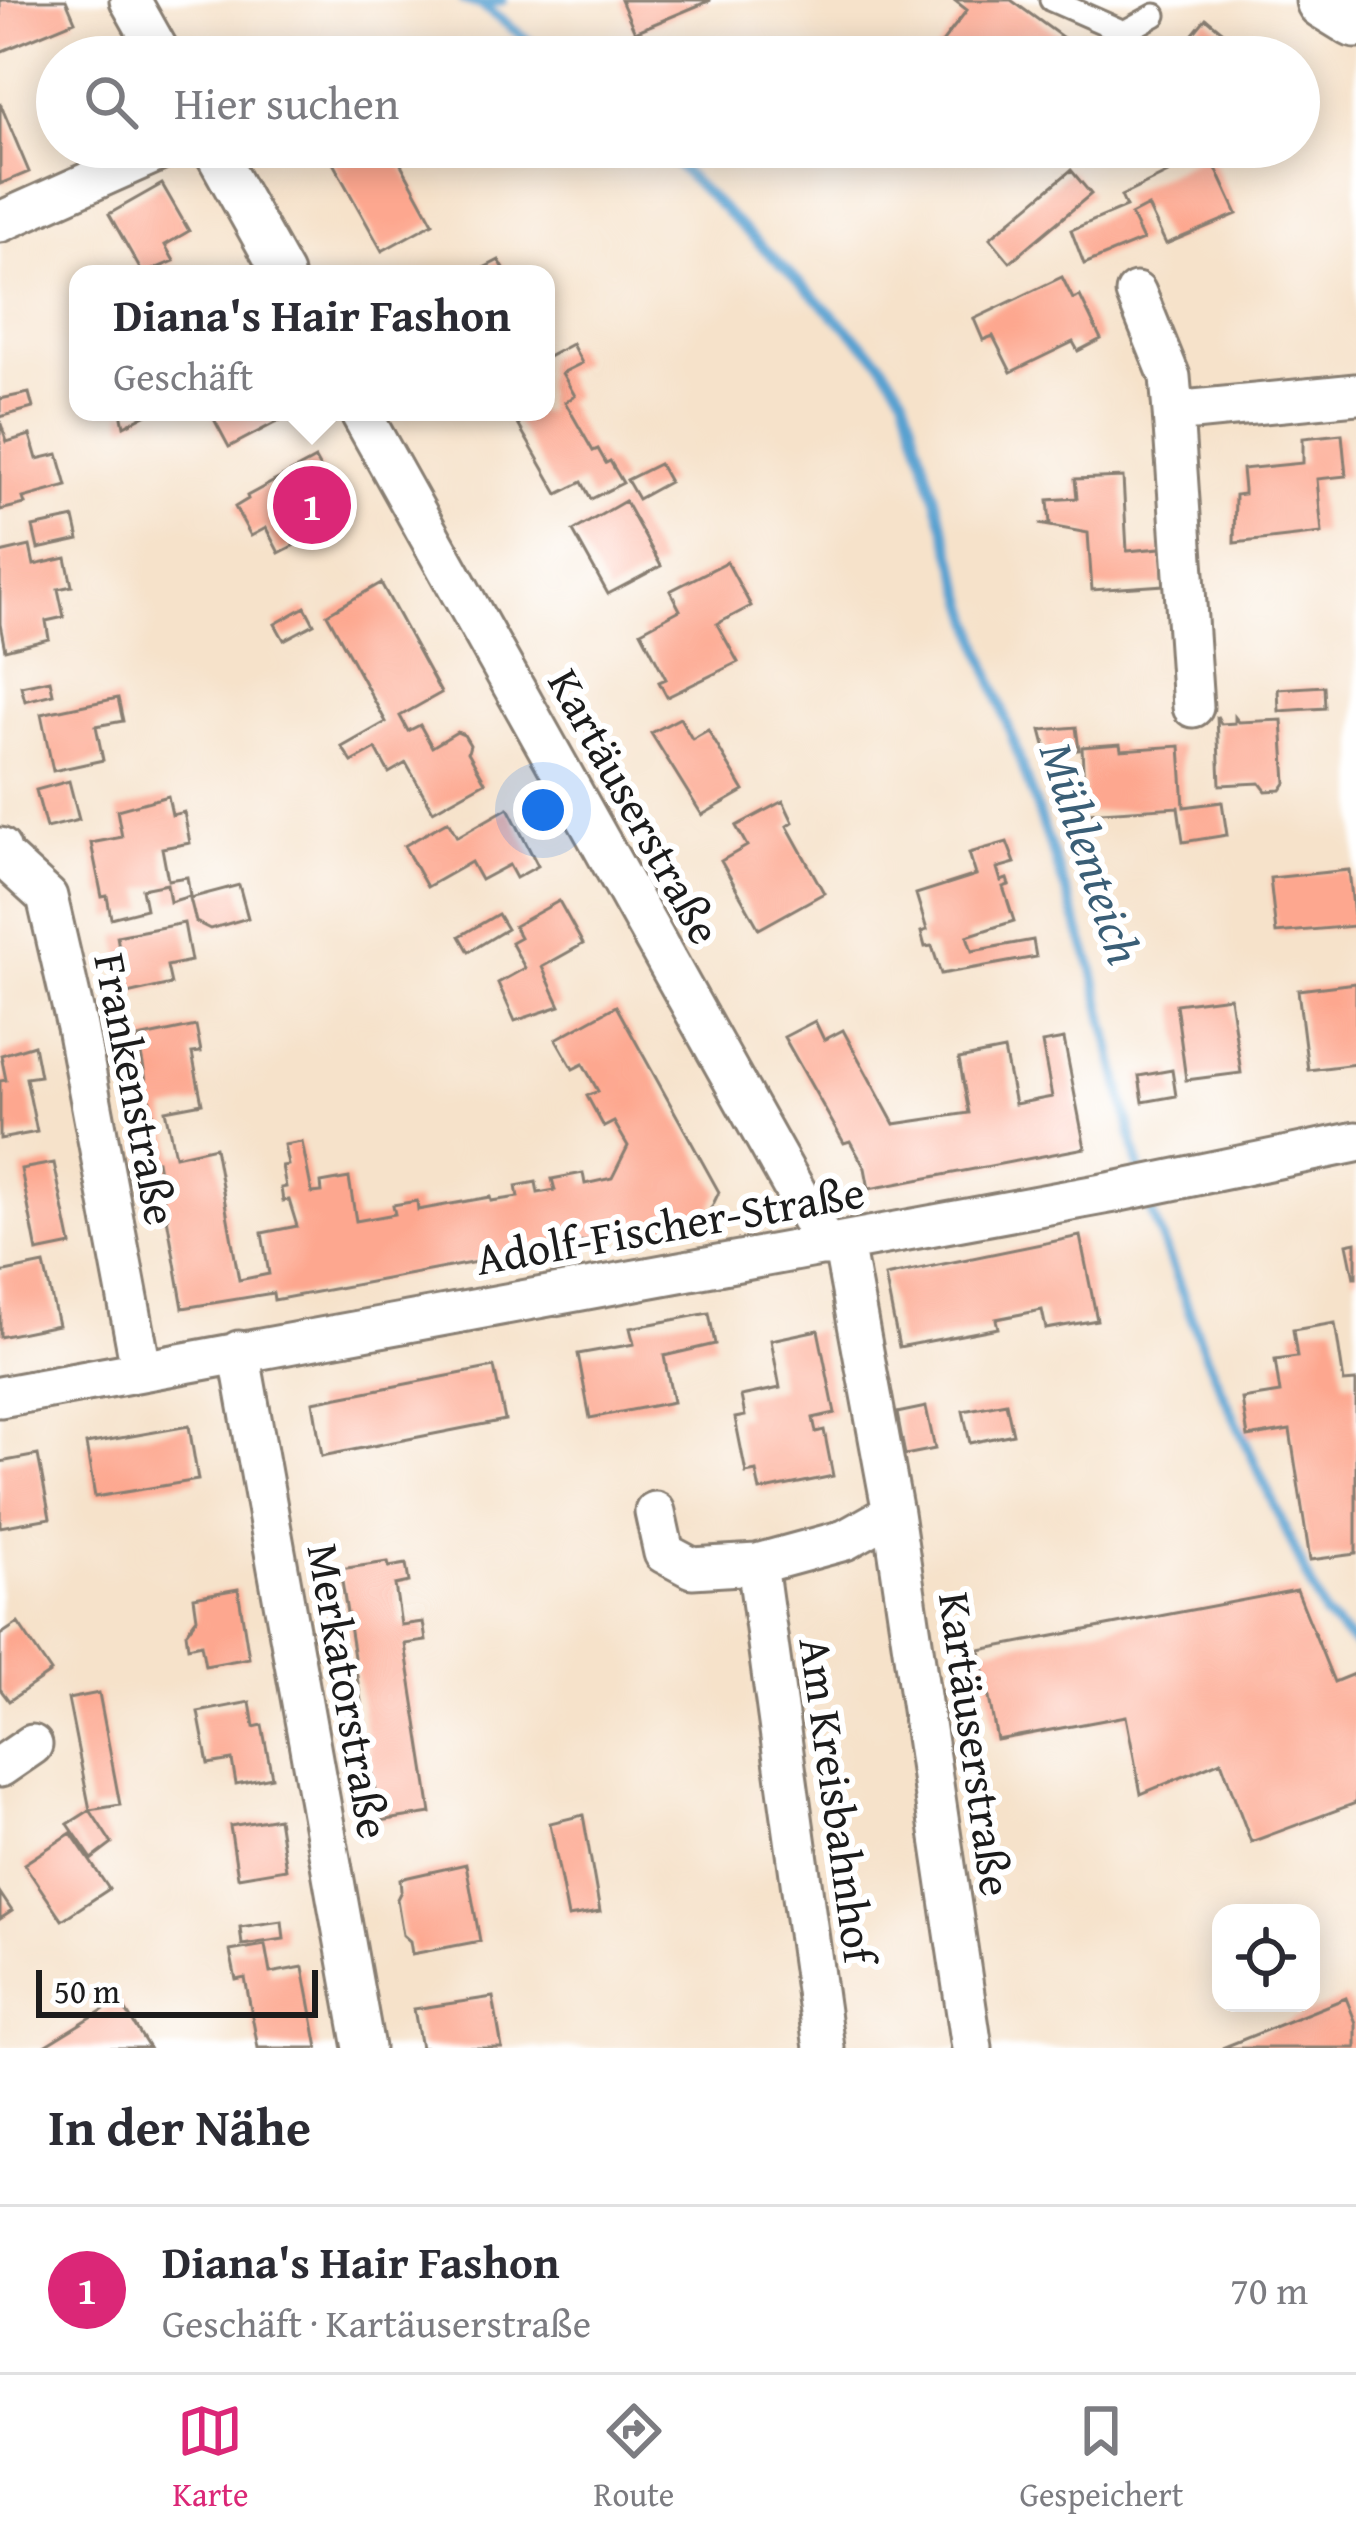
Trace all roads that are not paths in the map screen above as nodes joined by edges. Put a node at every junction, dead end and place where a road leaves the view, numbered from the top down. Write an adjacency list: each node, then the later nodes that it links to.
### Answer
1 (130, 0): 6 (street)
2 (1052, 0): 4 (lane)
3 (1325, 0): 5 (main road)
4 (1155, 15)
5 (1356, 19)
6 (150, 36)
7 (121, 168): 9 (street)
8 (224, 168): 10 (street)
9 (0, 222)
10 (278, 265)
11 (1136, 293): 13 (street)
12 (1356, 394): 13 (street)
13 (1173, 412): 15 (street)
14 (365, 421): 18 (street, Kartäuserstraße)
15 (1193, 707)
16 (0, 848): 20 (street, Frankenstraße)
17 (1356, 1142): 18 (street, Adolf-Fischer-Straße)
18 (834, 1244): 19 (street, Adolf-Fischer-Straße); 23 (street, Kartäuserstraße)
19 (239, 1351): 20 (street, Adolf-Fischer-Straße); 25 (street, Merkatorstraße)
20 (141, 1368): 21 (street, Adolf-Fischer-Straße)
21 (0, 1396)
22 (655, 1512): 24 (street)
23 (893, 1513): 24 (street); 27 (street, Kartäuserstraße)
24 (757, 1564): 26 (street, Am Kreisbahnhof)
25 (364, 2048)
26 (824, 2048)
27 (972, 2048)

